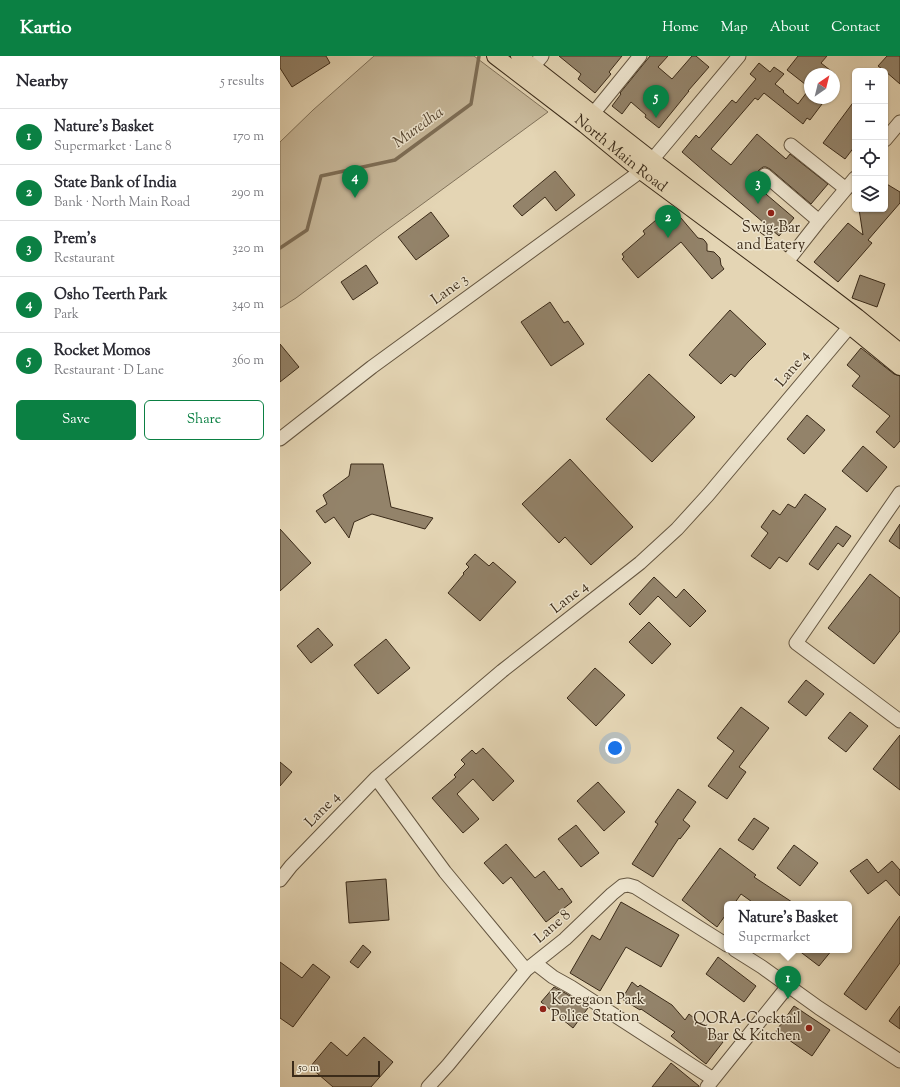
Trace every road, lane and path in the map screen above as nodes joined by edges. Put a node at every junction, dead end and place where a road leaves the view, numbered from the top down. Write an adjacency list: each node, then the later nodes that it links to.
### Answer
1 (519, 56): 5 (main road, North Main Road)
2 (640, 56): 6 (street)
3 (739, 56): 10 (street, Lane 3)
4 (496, 57): 5 (main road, North Main Road)
5 (533, 67): 6 (main road, North Main Road)
6 (589, 120): 10 (main road, North Main Road)
7 (900, 122): 8 (street)
8 (888, 136)
9 (791, 145): 13 (street)
10 (646, 166): 15 (main road, North Main Road); 16 (main road, North Main Road); 19 (street, Lane 3)
11 (763, 178): 14 (street)
12 (852, 182): 13 (street)
13 (846, 190): 14 (street)
14 (818, 222): 15 (street)
15 (786, 263): 16 (main road, North Main Road)
16 (853, 322): 17 (main road, North Main Road); 18 (main road, North Main Road); 22 (street, Lane 4)
17 (900, 352)
18 (900, 367)
19 (280, 439)
20 (899, 496): 21 (street)
21 (900, 721)
22 (376, 778): 23 (street, Lane 4); 26 (street)
23 (280, 880)
24 (724, 943): 26 (street, Lane 8)
25 (740, 953): 27 (street)
26 (530, 967): 29 (street); 30 (street, Lane 8)
27 (788, 986): 28 (street); 29 (street)
28 (900, 1061)
29 (710, 1083)
30 (428, 1087)

